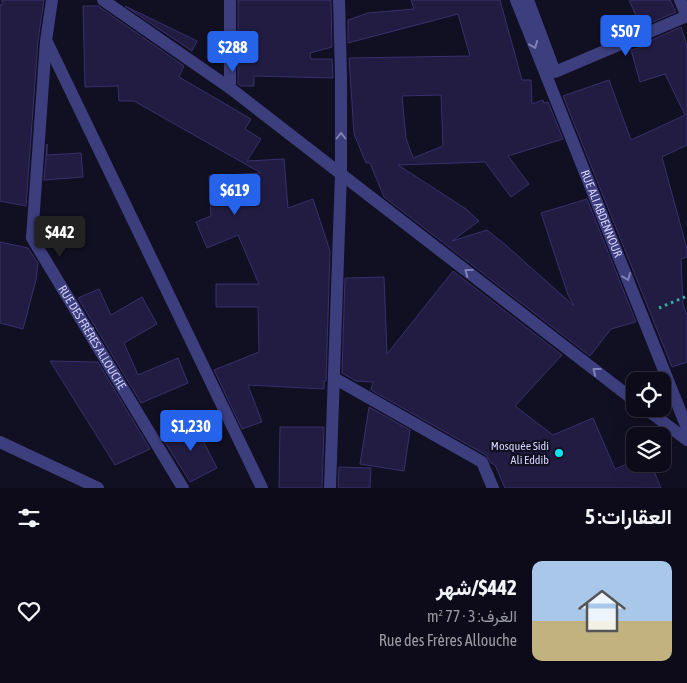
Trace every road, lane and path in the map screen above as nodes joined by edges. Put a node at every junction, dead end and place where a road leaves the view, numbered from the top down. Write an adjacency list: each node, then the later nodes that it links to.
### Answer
1 (52, 0): 9 (street, RUE DES FRÈRES ALLOUCHE)
2 (103, 0): 10 (street)
3 (230, 0): 10 (street)
4 (339, 0): 11 (street, one-way to 4)
5 (516, 0): 13 (street, RUE ALI ABDENNOUR, one-way to 13)
6 (528, 0): 8 (street)
7 (680, 0): 8 (street)
8 (687, 16)
9 (46, 41): 21 (street, RUE DES FRÈRES ALLOUCHE); 22 (street)
10 (230, 88): 11 (street)
11 (341, 174): 14 (street); 15 (street, one-way to 11)
12 (687, 296): 13 (path)
13 (642, 314): 17 (street, RUE ALI ABDENNOUR)
14 (334, 378): 23 (street); 24 (street)
15 (626, 394)
16 (657, 417): 18 (street)
17 (687, 428)
18 (687, 440)
19 (0, 442): 20 (street)
20 (98, 488)
21 (183, 488)
22 (262, 488)
23 (330, 488)
24 (493, 488)

